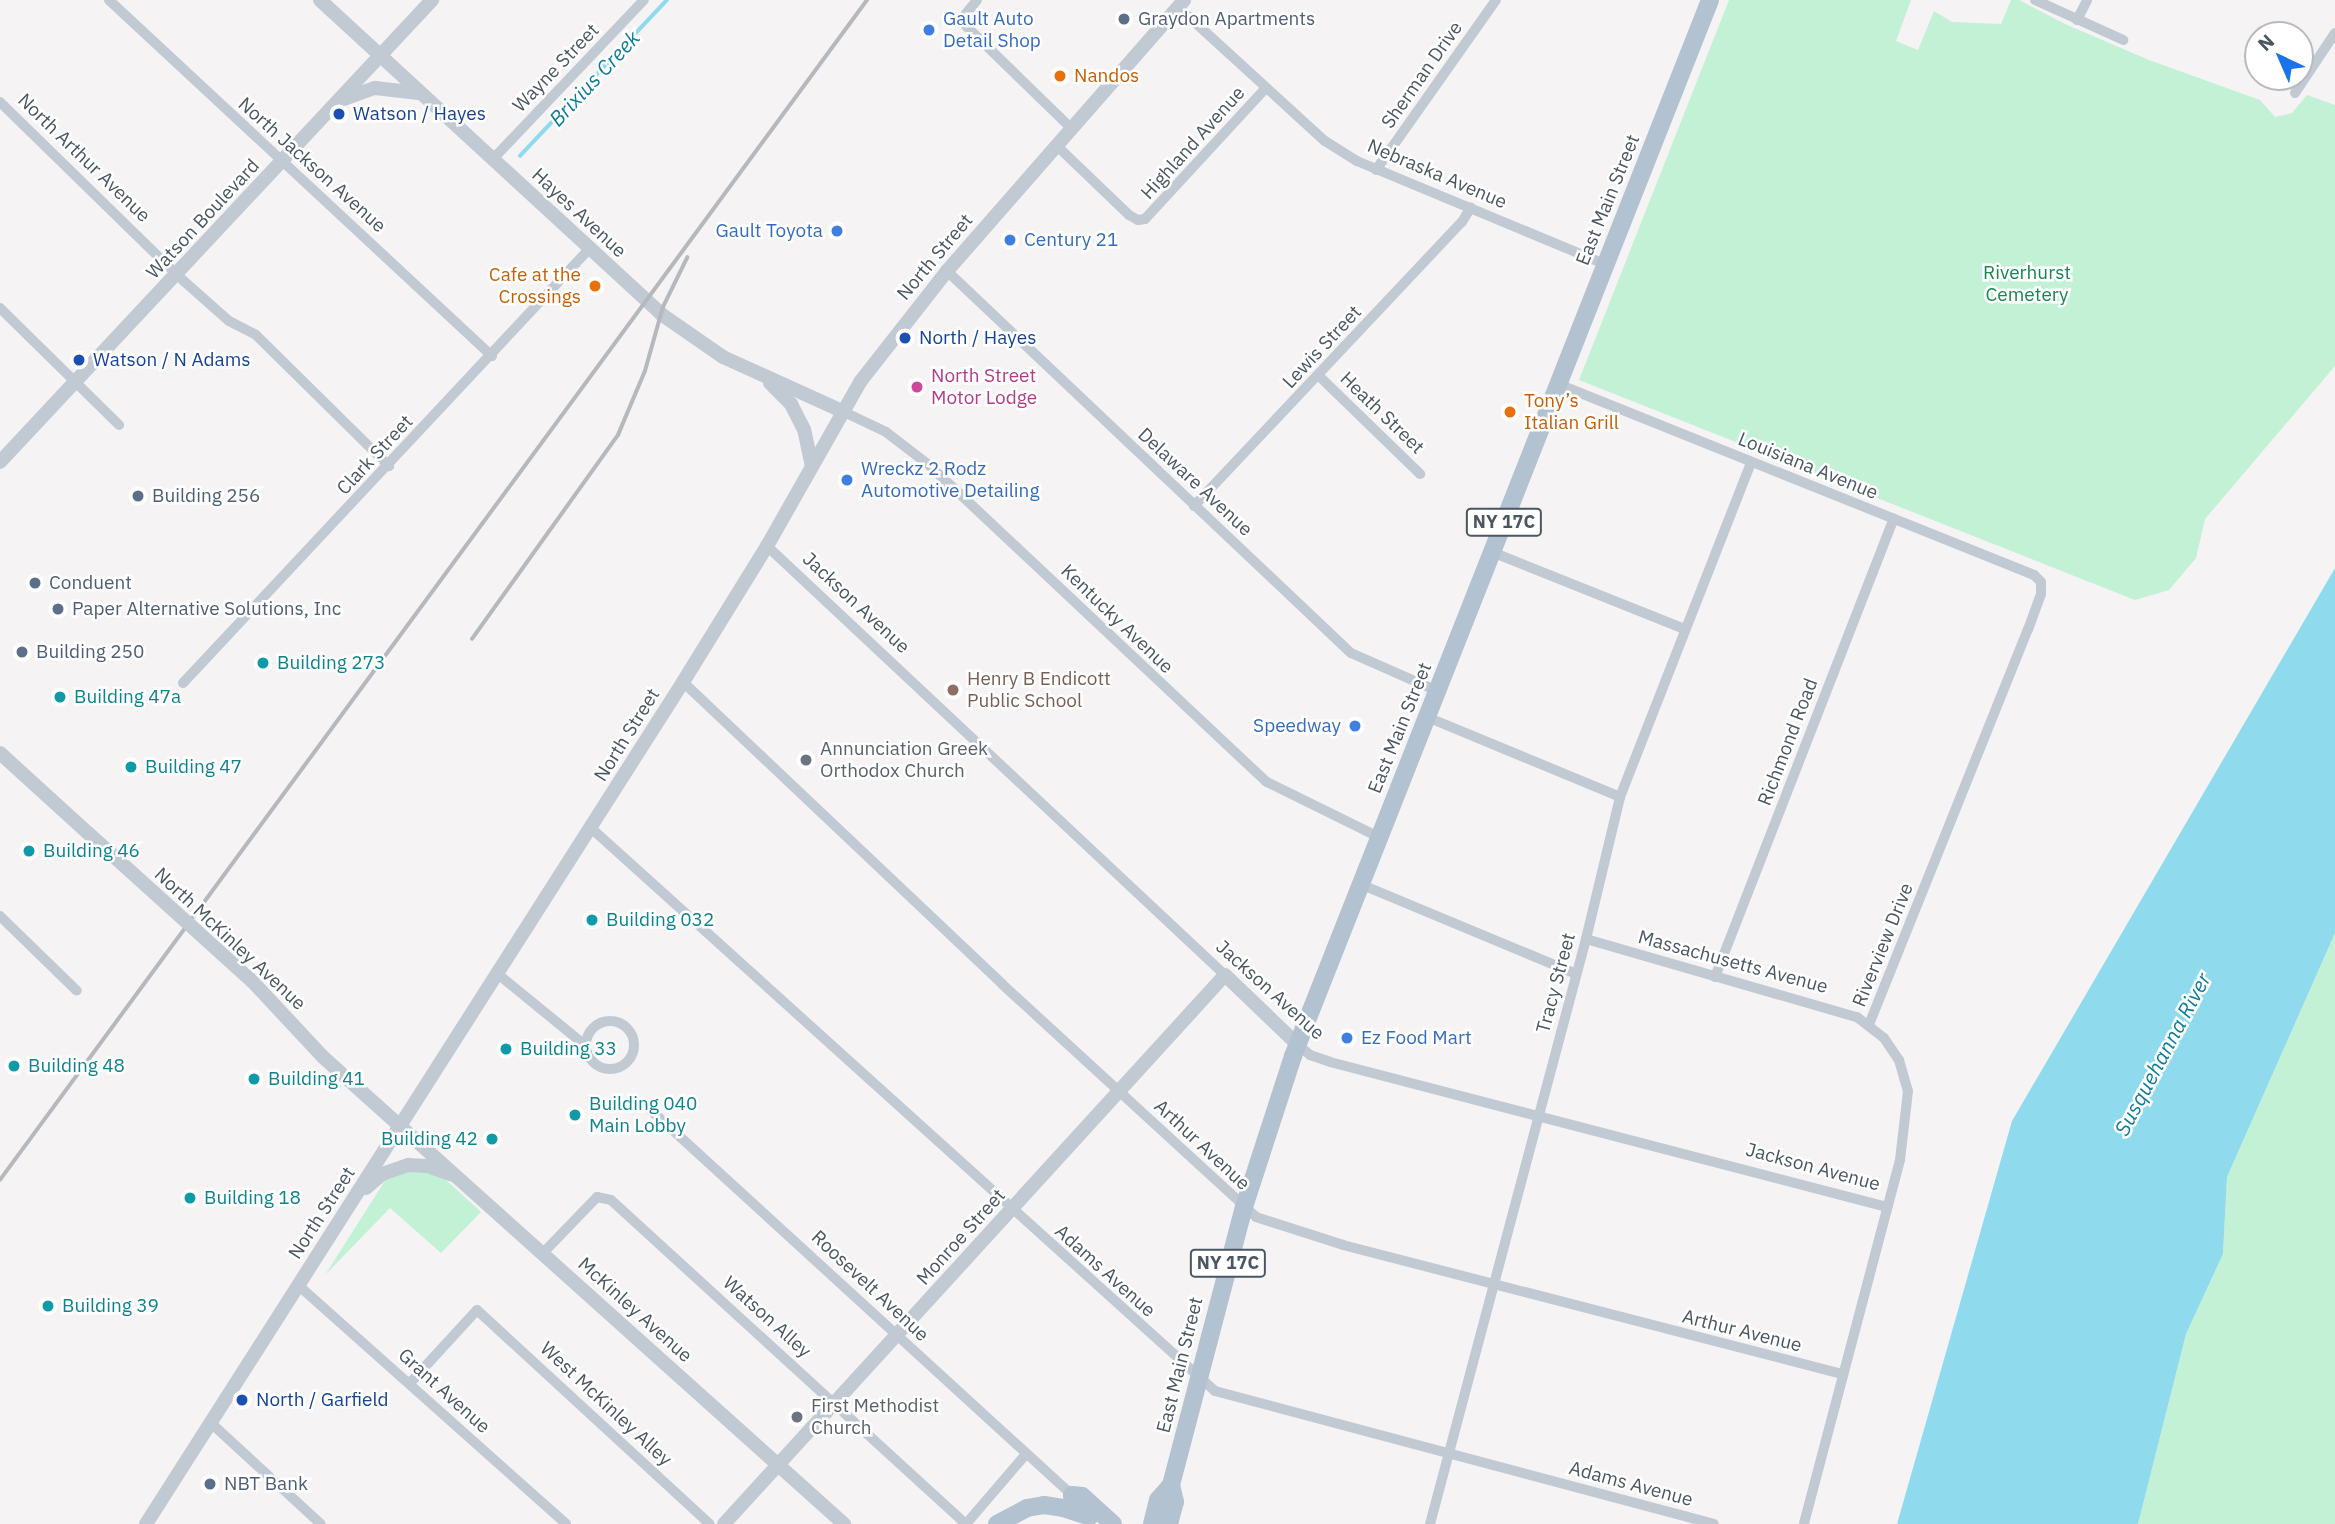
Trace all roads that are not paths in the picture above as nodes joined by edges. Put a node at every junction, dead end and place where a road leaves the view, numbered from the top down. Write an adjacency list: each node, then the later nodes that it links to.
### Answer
1 (109, 0): 23 (street, North Jackson Avenue)
2 (320, 0): 14 (street, Hayes Avenue)
3 (432, 0): 14 (street, Watson Boulevard)
4 (644, 0): 22 (street, Wayne Street)
5 (977, 0): 20 (street)
6 (1496, 0): 24 (street, Sherman Drive)
7 (1710, 0): 27 (main road, East Main Street / NY 17C)
8 (2035, 0): 11 (street)
9 (2087, 0): 11 (street)
10 (1181, 4): 15 (street, Nebraska Avenue); 20 (street, North Street)
11 (2077, 20): 13 (street)
12 (2335, 33): 17 (street)
13 (2123, 40)
14 (380, 55): 16 (street, Hayes Avenue); 19 (street, Watson Boulevard)
15 (1265, 89): 21 (street, Highland Avenue); 24 (street, Nebraska Avenue)
16 (420, 93): 19 (street); 22 (street, Hayes Avenue)
17 (2295, 93)
18 (0, 102): 29 (street, North Arthur Avenue)
19 (337, 103): 23 (street, Watson Boulevard)
20 (1071, 128): 21 (street, North Street)
21 (1056, 145): 28 (street, North Street)
22 (493, 159): 26 (street, Hayes Avenue)
23 (281, 163): 29 (street, Watson Boulevard); 31 (street, North Jackson Avenue)
24 (1376, 170): 25 (street, Nebraska Avenue)
25 (1471, 207): 27 (street, Nebraska Avenue); 33 (street, Lewis Street)
26 (590, 248): 31 (street, Clark Street); 32 (street, Hayes Avenue)
27 (1605, 264): 35 (main road, East Main Street / NY 17C)
28 (947, 271): 36 (street, North Street); 43 (street, Delaware Avenue)
29 (177, 275): 34 (street, Watson Boulevard); 40 (street, North Arthur Avenue)
30 (0, 308): 34 (street)
31 (492, 356): 40 (street, Clark Street)
32 (761, 375): 36 (street, Hayes Avenue); 41 (street)
33 (1319, 376): 42 (street, Heath Street); 43 (street, Lewis Street)
34 (76, 381): 37 (street); 38 (street, Watson Boulevard)
35 (1558, 384): 39 (street, Louisiana Avenue); 46 (main road, East Main Street / NY 17C)
36 (842, 411): 41 (street, North Street); 56 (street, Kentucky Avenue)
37 (119, 425)
38 (0, 462)
39 (1751, 463): 44 (street, Louisiana Avenue); 48 (street, Tracy Street)
40 (389, 466): 50 (street, Clark Street)
41 (812, 466): 45 (street, North Street)
42 (1420, 474)
43 (1194, 506): 51 (street, Delaware Avenue)
44 (1894, 519): 47 (street, Louisiana Avenue); 63 (street, Richmond Road)
45 (768, 546): 49 (street, North Street); 62 (street, Jackson Avenue)
46 (1492, 552): 48 (street); 51 (main road, East Main Street / NY 17C)
47 (2042, 584): 65 (street, Riverview Drive)
48 (1685, 629): 54 (street, Tracy Street)
49 (683, 682): 55 (street, North Street); 68 (street, Arthur Avenue)
50 (183, 683)
51 (1437, 691): 52 (main road, East Main Street / NY 17C)
52 (1427, 717): 54 (street); 56 (main road, East Main Street / NY 17C)
53 (0, 753): 71 (street, North McKinley Avenue, bridge)
54 (1620, 797): 59 (street, Tracy Street)
55 (592, 828): 61 (street, North Street); 76 (street, Adams Avenue)
56 (1379, 837): 57 (main road, East Main Street / NY 17C)
57 (1360, 884): 60 (street); 66 (main road, East Main Street / NY 17C)
58 (0, 916): 64 (street)
59 (1586, 939): 60 (street, Tracy Street); 63 (street, Massachusetts Avenue)
60 (1576, 974): 70 (street, Tracy Street)
61 (499, 975): 67 (street); 71 (street, North Street)
62 (1224, 975): 66 (street, Jackson Avenue); 68 (street, Monroe Street)
63 (1715, 977): 65 (street, Massachusetts Avenue)
64 (77, 991)
65 (1869, 1025): 75 (street, Riverview Drive)
66 (1297, 1044): 70 (street, Jackson Avenue); 74 (main road, East Main Street / NY 17C)
67 (586, 1046): 67 (street)
68 (1119, 1091): 74 (street, Arthur Avenue); 76 (street, Monroe Street)
69 (643, 1103): 80 (street, Roosevelt Avenue)
70 (1539, 1114): 75 (street, Jackson Avenue); 78 (street, Tracy Street)
71 (401, 1125): 72 (street, McKinley Avenue); 73 (street, North Street)
72 (459, 1177): 73 (street); 77 (street, McKinley Avenue)
73 (352, 1200): 79 (street, North Street)
74 (1244, 1207): 78 (street, Arthur Avenue); 82 (main road, East Main Street / NY 17C)
75 (1887, 1207): 81 (street, Riverview Drive)
76 (1012, 1210): 80 (street, Monroe Street); 82 (street, Adams Avenue)
77 (543, 1253): 84 (street, Watson Alley); 88 (street, McKinley Avenue)
78 (1494, 1283): 81 (street, Arthur Avenue); 87 (street, Tracy Street)
79 (298, 1285): 83 (street, Grant Avenue); 85 (street, North Street)
80 (898, 1336): 84 (street, Monroe Street); 86 (street, Roosevelt Avenue)
81 (1842, 1374): 104 (street, Riverview Drive)
82 (1199, 1379): 87 (street, Adams Avenue); 90 (main road, East Main Street / NY 17C)
83 (410, 1383): 94 (street, Grant Avenue); 95 (street, West McKinley Alley)
84 (836, 1404): 88 (street, Monroe Street); 98 (street, Watson Alley)
85 (211, 1423): 92 (street, North Street); 93 (street)
86 (1026, 1454): 89 (street, Roosevelt Avenue); 98 (street)
87 (1448, 1454): 102 (street, Tracy Street); 103 (street, Adams Avenue)
88 (778, 1466): 96 (street, Monroe Street); 97 (street, McKinley Avenue)
89 (1072, 1495): 91 (main road); 100 (main road)
90 (1158, 1520): 101 (main road)
91 (1094, 1521): 99 (main road)
92 (146, 1524)
93 (321, 1524)
94 (566, 1524)
95 (710, 1524)
96 (724, 1524)
97 (844, 1524)
98 (966, 1524)
99 (997, 1524)
100 (1113, 1524)
101 (1139, 1524)
102 (1430, 1524)
103 (1714, 1524)
104 (1804, 1524)

